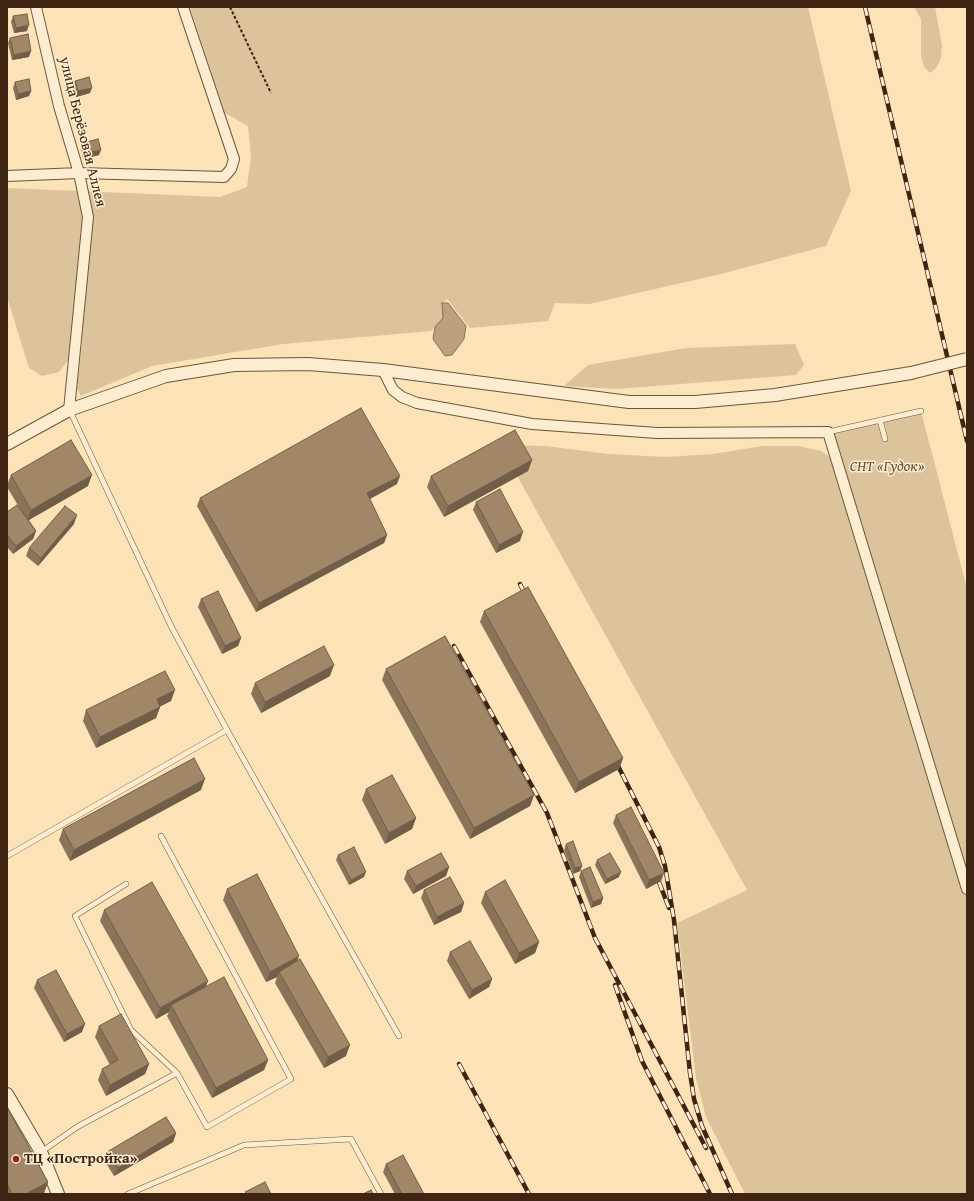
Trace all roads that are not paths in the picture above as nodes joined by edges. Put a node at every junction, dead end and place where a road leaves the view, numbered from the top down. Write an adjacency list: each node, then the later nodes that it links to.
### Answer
1 (36, 7): 3 (street, улица Берёзовая Аллея)
2 (183, 7): 3 (street)
3 (79, 173): 4 (street); 7 (street, улица Берёзовая Аллея)
4 (7, 176)
5 (967, 359): 6 (street, bridge)
6 (382, 370): 7 (street); 10 (street)
7 (69, 410): 12 (street); 13 (lane)
8 (921, 411): 9 (lane)
9 (880, 420): 10 (lane); 11 (lane)
10 (828, 432): 17 (street)
11 (885, 439)
12 (7, 444)
13 (227, 730): 15 (lane); 18 (lane)
14 (161, 836): 19 (lane)
15 (7, 856)
16 (126, 884): 19 (lane)
17 (967, 889)
18 (399, 1036)
19 (177, 1073): 21 (lane)
20 (7, 1094): 21 (street)
21 (41, 1152): 22 (street)
22 (58, 1194)
23 (128, 1194): 24 (lane)
24 (381, 1194)

